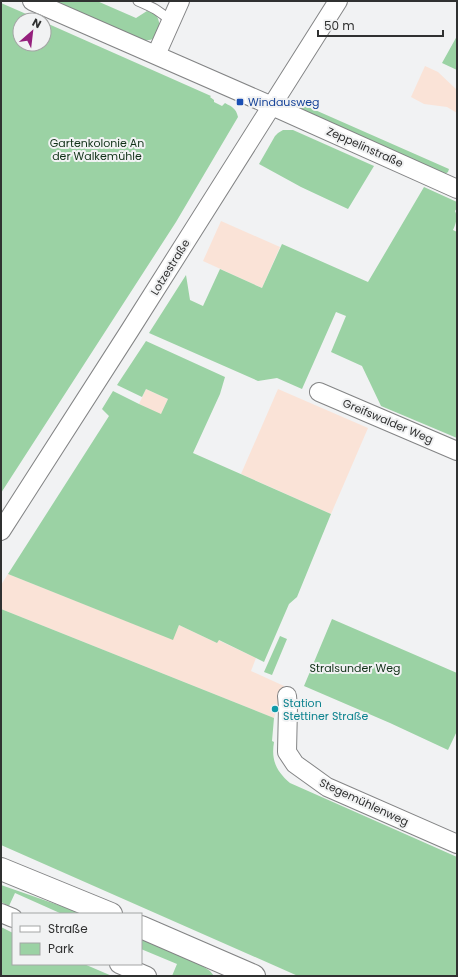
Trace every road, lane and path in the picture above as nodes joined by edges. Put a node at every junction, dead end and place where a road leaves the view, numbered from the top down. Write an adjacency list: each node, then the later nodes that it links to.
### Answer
1 (32, 1): 6 (street)
2 (138, 1): 5 (lane)
3 (180, 1): 5 (street)
4 (338, 1): 7 (street, Lotzestraße)
5 (171, 22): 6 (street)
6 (156, 55): 7 (street)
7 (272, 106): 8 (street, Zeppelinstraße); 11 (street, Lotzestraße)
8 (457, 189)
9 (319, 392): 10 (street, Greifswalder Weg)
10 (457, 451)
11 (1, 531)
12 (287, 696): 13 (street, Stegemühlenweg)
13 (457, 844)
14 (1, 869): 16 (street)
15 (1, 913): 17 (street)
16 (109, 913)
17 (12, 918)
18 (142, 927): 20 (street)
19 (121, 965): 21 (street)
20 (240, 973)
21 (147, 976)

